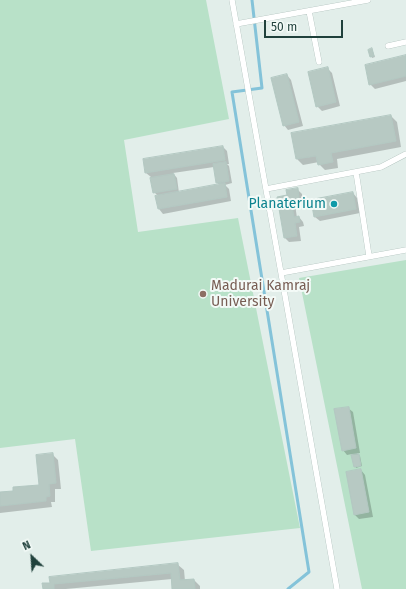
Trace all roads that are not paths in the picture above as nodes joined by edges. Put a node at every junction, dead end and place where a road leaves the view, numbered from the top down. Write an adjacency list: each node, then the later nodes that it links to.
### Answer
1 (232, 0): 4 (lane)
2 (368, 0): 3 (lane)
3 (310, 11): 4 (lane); 7 (lane)
4 (236, 24): 10 (lane)
5 (406, 42): 6 (lane)
6 (388, 46)
7 (319, 62)
8 (406, 154): 9 (lane)
9 (356, 172): 10 (lane); 12 (lane)
10 (266, 189): 13 (lane)
11 (406, 250): 12 (lane)
12 (369, 256): 13 (lane)
13 (281, 273): 14 (lane)
14 (336, 589)

